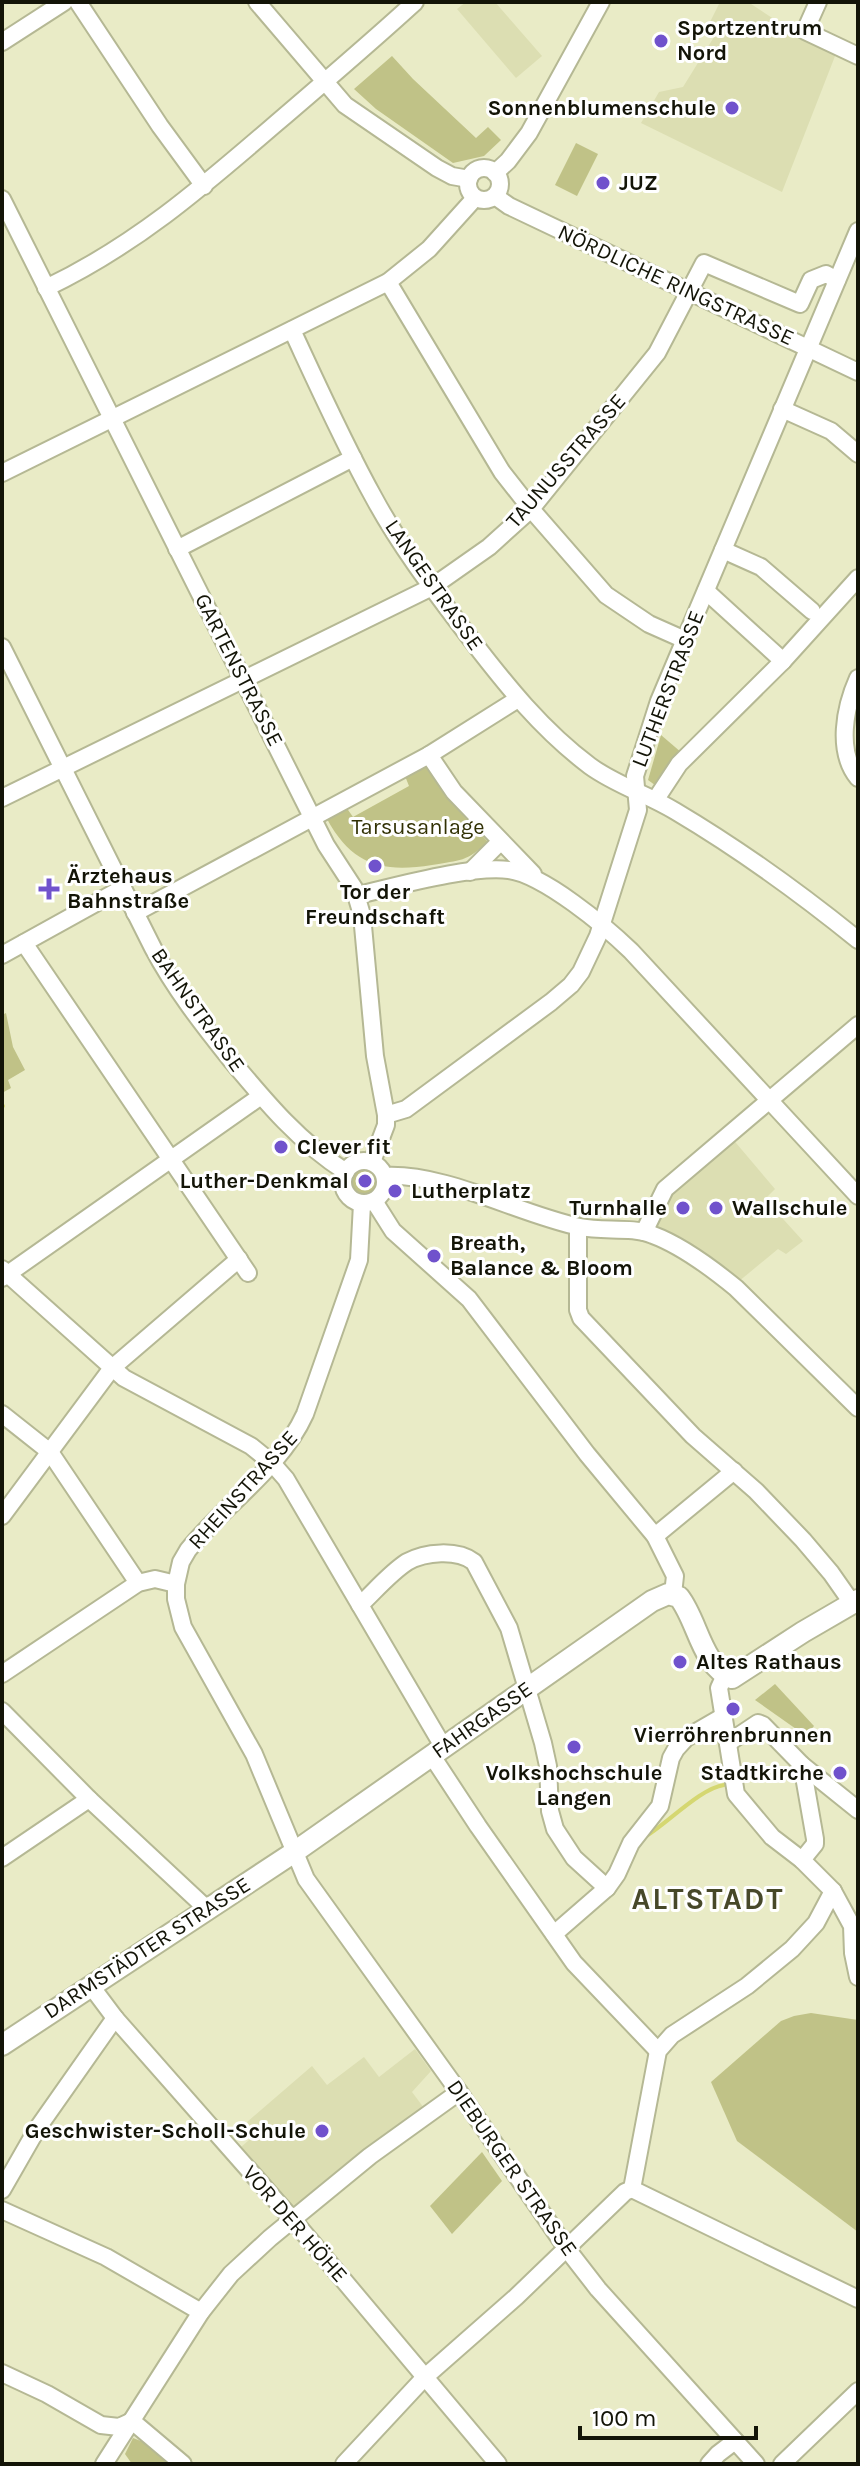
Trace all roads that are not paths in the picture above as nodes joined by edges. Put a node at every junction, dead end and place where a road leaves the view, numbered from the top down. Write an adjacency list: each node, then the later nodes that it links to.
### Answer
1 (64, 2): 7 (street)
2 (78, 2): 12 (street)
3 (257, 2): 9 (street)
4 (415, 2): 9 (street)
5 (601, 2): 10 (street)
6 (818, 2): 8 (street)
7 (2, 42)
8 (858, 56)
9 (324, 83): 11 (street); 12 (street)
10 (495, 173): 11 (street); 13 (street)
11 (469, 179): 14 (street)
12 (204, 186): 19 (street)
13 (495, 196): 14 (street); 20 (street, NÖRDLICHE RINGSTRASSE)
14 (475, 198): 18 (street)
15 (2, 199): 19 (street, GARTENSTRASSE)
16 (858, 231): 17 (street, LUTHERSTRASSE)
17 (837, 280): 20 (street, TAUNUSSTRASSE); 22 (street, LUTHERSTRASSE)
18 (388, 282): 21 (street); 29 (street)
19 (46, 288): 25 (street, GARTENSTRASSE)
20 (689, 290): 22 (street, NÖRDLICHE RINGSTRASSE); 29 (street, TAUNUSSTRASSE)
21 (292, 330): 25 (street); 27 (street, LANGESTRASSE)
22 (809, 347): 23 (street, NÖRDLICHE RINGSTRASSE); 24 (street, LUTHERSTRASSE)
23 (858, 372)
24 (782, 409): 26 (street); 31 (street, LUTHERSTRASSE)
25 (110, 418): 28 (street); 30 (street, GARTENSTRASSE)
26 (855, 452)
27 (353, 458): 30 (street); 33 (street, LANGESTRASSE)
28 (2, 473)
29 (531, 509): 33 (street, TAUNUSSTRASSE); 36 (street)
30 (177, 549): 40 (street, GARTENSTRASSE)
31 (723, 550): 34 (street, LUTHERSTRASSE); 35 (street)
32 (858, 578): 38 (street)
33 (432, 587): 40 (street, TAUNUSSTRASSE); 41 (street, LANGESTRASSE)
34 (706, 591): 36 (street, LUTHERSTRASSE); 38 (street)
35 (812, 611)
36 (685, 640): 45 (street, LUTHERSTRASSE)
37 (2, 647): 43 (street, BAHNSTRASSE)
38 (783, 661): 47 (street)
39 (858, 678): 44 (street)
40 (244, 680): 43 (street, TAUNUSSTRASSE); 48 (street, GARTENSTRASSE)
41 (518, 699): 42 (street); 45 (street, LANGESTRASSE)
42 (429, 755): 48 (street); 49 (street)
43 (64, 767): 46 (street, TAUNUSSTRASSE); 52 (street, BAHNSTRASSE)
44 (858, 778)
45 (636, 791): 47 (street, LANGESTRASSE); 55 (street, LUTHERSTRASSE)
46 (2, 798)
47 (656, 799): 56 (street, LANGESTRASSE)
48 (314, 819): 53 (street, GARTENSTRASSE); 54 (street)
49 (500, 842): 50 (street); 51 (street)
50 (470, 872): 51 (street); 53 (street)
51 (539, 881): 55 (street)
52 (123, 888): 54 (street, BAHNSTRASSE); 57 (street)
53 (358, 895): 62 (street, GARTENSTRASSE)
54 (135, 913): 60 (street, BAHNSTRASSE)
55 (601, 924): 61 (street); 62 (street, LUTHERSTRASSE)
56 (858, 940)
57 (24, 943): 58 (street); 63 (street)
58 (2, 955)
59 (858, 1025): 61 (street)
60 (261, 1096): 63 (street); 65 (street, BAHNSTRASSE)
61 (770, 1099): 67 (street); 70 (street)
62 (386, 1115): 64 (street, GARTENSTRASSE)
63 (170, 1159): 71 (street); 72 (street)
64 (372, 1162): 65 (street); 66 (street)
65 (346, 1172): 68 (street)
66 (385, 1176): 68 (street); 69 (street)
67 (858, 1196)
68 (368, 1203): 76 (street, RHEINSTRASSE); 79 (street)
69 (578, 1227): 70 (street); 77 (street)
70 (644, 1232): 73 (street)
71 (4, 1274): 72 (street)
72 (112, 1368): 75 (street); 76 (street)
73 (858, 1408)
74 (2, 1414): 75 (street)
75 (50, 1452): 78 (street); 80 (street)
76 (272, 1463): 81 (street, RHEINSTRASSE); 84 (street)
77 (734, 1471): 79 (street); 83 (street)
78 (2, 1516)
79 (655, 1536): 82 (street)
80 (138, 1583): 81 (street); 86 (street)
81 (176, 1584): 95 (street)
82 (673, 1594): 85 (main road); 87 (main road, FAHRGASSE)
83 (855, 1602): 85 (main road)
84 (360, 1605): 87 (street); 91 (street)
85 (723, 1673): 89 (street)
86 (2, 1674)
87 (526, 1689): 91 (main road, FAHRGASSE); 98 (street)
88 (2, 1711): 93 (street)
89 (724, 1716): 90 (street); 98 (street)
90 (728, 1743): 92 (street); 96 (street)
91 (438, 1752): 95 (main road, FAHRGASSE); 101 (street)
92 (802, 1765): 94 (street); 96 (street)
93 (89, 1799): 97 (street); 100 (street)
94 (858, 1810)
95 (293, 1853): 100 (main road, DARMSTÄDTER STRASSE); 107 (street, DIEBURGER STRASSE)
96 (805, 1857): 99 (street)
97 (2, 1858)
98 (607, 1888): 101 (street)
99 (833, 1891): 102 (street); 106 (street)
100 (207, 1909): 103 (main road, DARMSTÄDTER STRASSE)
101 (554, 1934): 106 (street)
102 (858, 1977)
103 (91, 1986): 104 (street, VOR DER HÖHE); 105 (main road, DARMSTÄDTER STRASSE)
104 (115, 2018): 109 (street); 111 (street, VOR DER HÖHE)
105 (2, 2045)
106 (658, 2051): 108 (street)
107 (459, 2092): 111 (street); 112 (street, DIEBURGER STRASSE)
108 (632, 2189): 112 (street); 113 (street)
109 (2, 2190)
110 (2, 2210): 114 (street)
111 (293, 2220): 114 (street); 116 (street, VOR DER HÖHE)
112 (567, 2249): 116 (street); 120 (street, DIEBURGER STRASSE)
113 (858, 2299)
114 (201, 2312): 118 (street)
115 (2, 2373): 119 (street)
116 (425, 2377): 124 (street); 125 (street, VOR DER HÖHE)
117 (858, 2391): 128 (street)
118 (132, 2421): 119 (street); 121 (street); 123 (street)
119 (101, 2425): 121 (street)
120 (735, 2441): 126 (street); 127 (street, DIEBURGER STRASSE)
121 (108, 2458): 122 (street)
122 (126, 2464)
123 (183, 2464)
124 (344, 2464)
125 (498, 2464)
126 (709, 2464)
127 (756, 2464)
128 (782, 2464)

